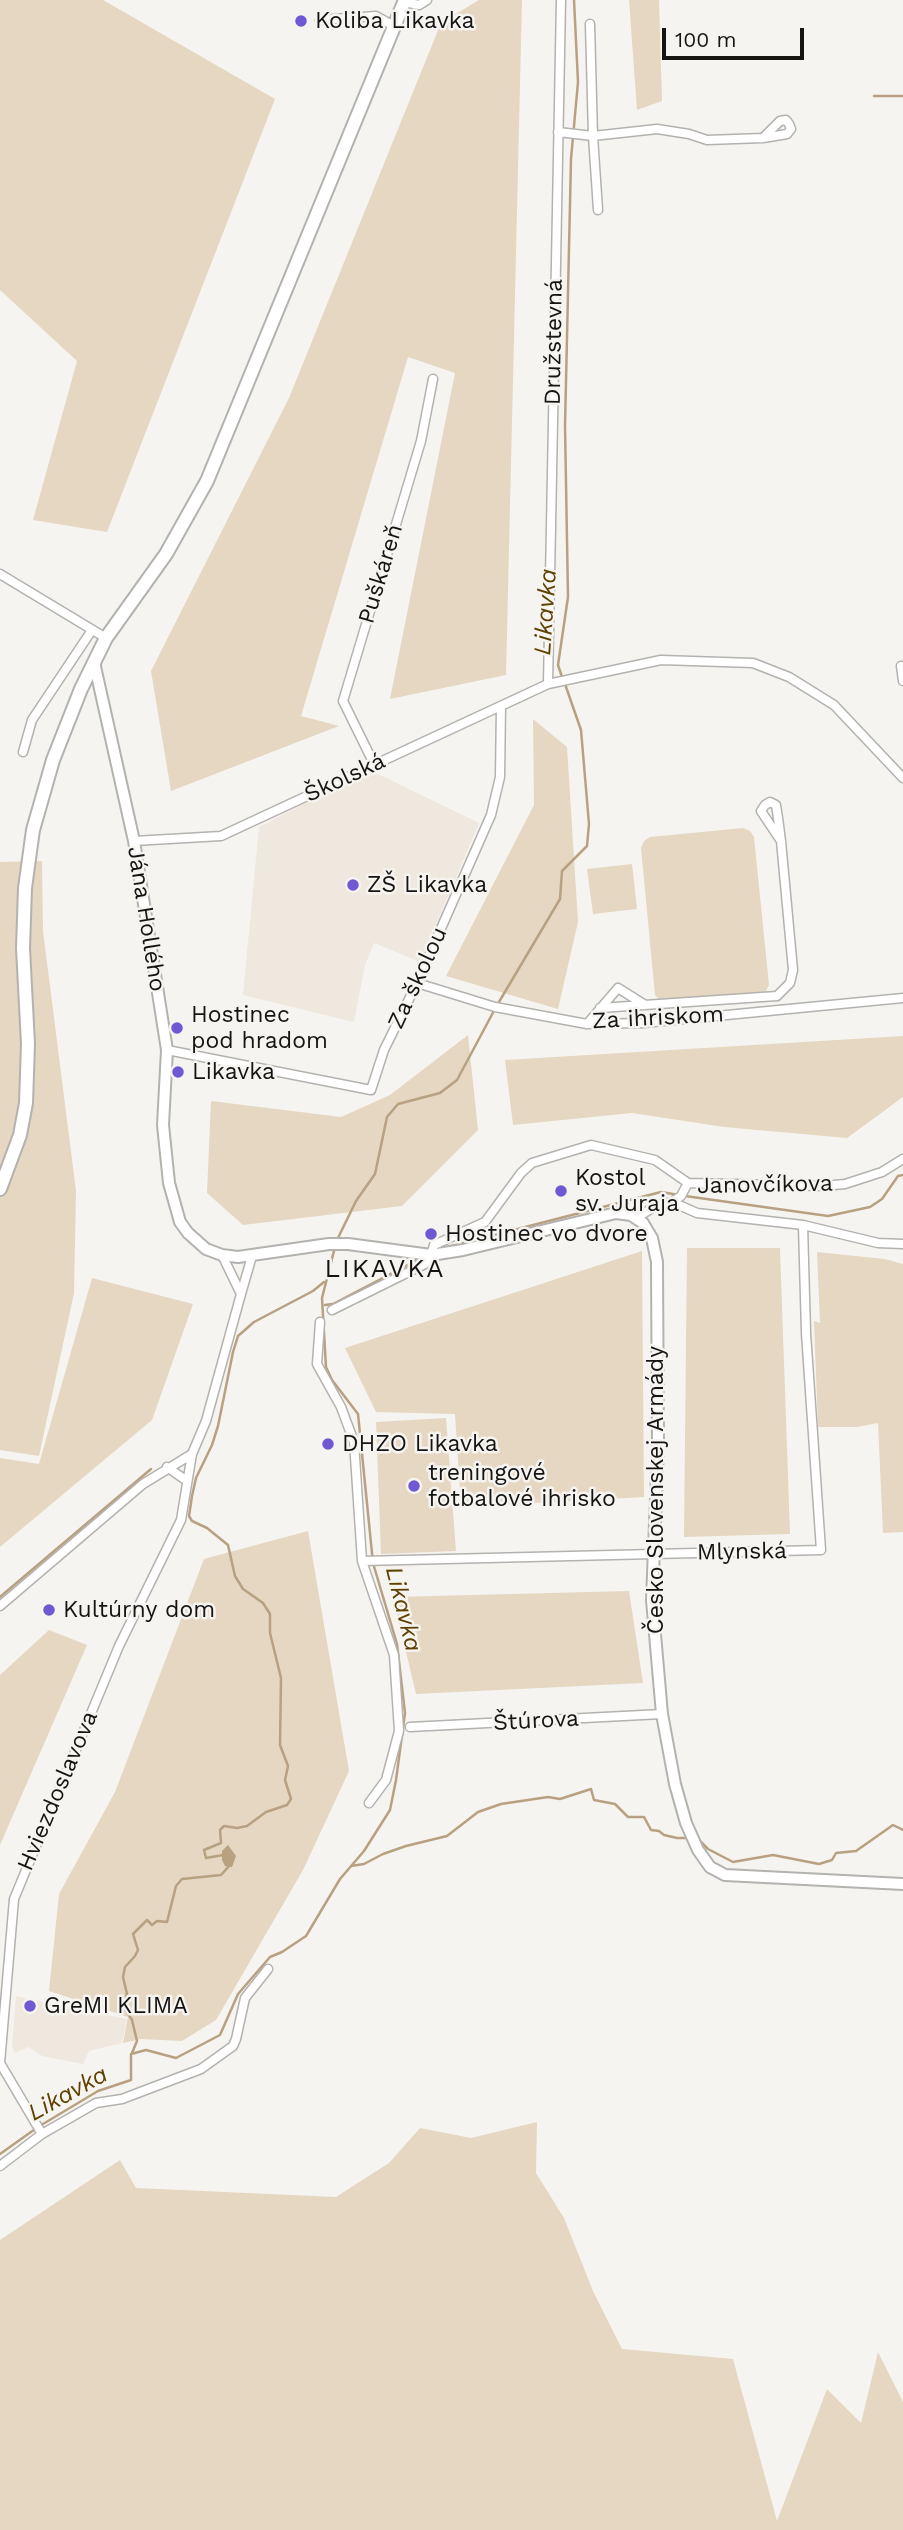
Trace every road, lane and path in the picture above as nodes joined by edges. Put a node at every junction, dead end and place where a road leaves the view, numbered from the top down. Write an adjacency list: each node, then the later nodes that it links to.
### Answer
1 (427, 0): 3 (street)
2 (561, 0): 7 (street, Družstevná)
3 (404, 1): 6 (main road)
4 (320, 19): 6 (street)
5 (590, 24): 8 (street)
6 (394, 26): 14 (main road)
7 (558, 132): 8 (street); 18 (street, Družstevná)
8 (593, 136): 9 (street); 10 (street)
9 (763, 138)
10 (598, 210)
11 (433, 379): 21 (street, Puškáreň)
12 (0, 574): 13 (street)
13 (92, 630): 14 (street); 20 (street)
14 (106, 638): 15 (main road)
15 (94, 662): 23 (street, Jána Hollého); 33 (main road)
16 (901, 666): 17 (street)
17 (903, 681)
18 (548, 684): 19 (street, Školská); 22 (street, Školská)
19 (501, 706): 21 (street, Školská); 25 (street, Za školou)
20 (23, 752)
21 (373, 764): 23 (street, Školská)
22 (903, 778)
23 (134, 841): 30 (street, Jána Hollého)
24 (780, 841): 27 (street)
25 (417, 983): 29 (street, Za ihriskom); 30 (street, Za školou)
26 (903, 998): 29 (street, Za ihriskom)
27 (645, 1006): 28 (street); 28 (street)
28 (600, 1008): 29 (street)
29 (587, 1024)
30 (167, 1050): 38 (street, Jána Hollého)
31 (903, 1159): 32 (street, Janovčíkova)
32 (688, 1183): 34 (street, Janovčíkova); 40 (street)
33 (0, 1189)
34 (672, 1202): 35 (street, Janovčíkova); 36 (street)
35 (637, 1218): 40 (street, Janovčíkova); 47 (street, Česko Slovenskej Armády)
36 (803, 1225): 37 (street); 47 (street, Mlynská)
37 (903, 1244)
38 (222, 1255): 39 (street, Janovčíkova); 41 (street)
39 (252, 1255): 40 (street, Janovčíkova); 41 (street)
40 (431, 1255): 42 (street)
41 (241, 1294): 44 (street, Hviezdoslavova)
42 (332, 1310)
43 (320, 1322): 48 (street)
44 (192, 1454): 45 (street); 46 (street, Hviezdoslavova)
45 (167, 1467): 46 (street); 49 (street)
46 (187, 1481): 55 (street, Hviezdoslavova)
47 (654, 1554): 48 (street, Mlynská); 50 (street, Česko Slovenskej Armády)
48 (365, 1561): 52 (street)
49 (0, 1606)
50 (662, 1714): 51 (street, Štúrova); 53 (street, Česko Slovenskej Armády)
51 (410, 1727)
52 (369, 1803)
53 (903, 1884)
54 (268, 1969): 55 (street)
55 (42, 2134): 56 (street)
56 (0, 2166)

